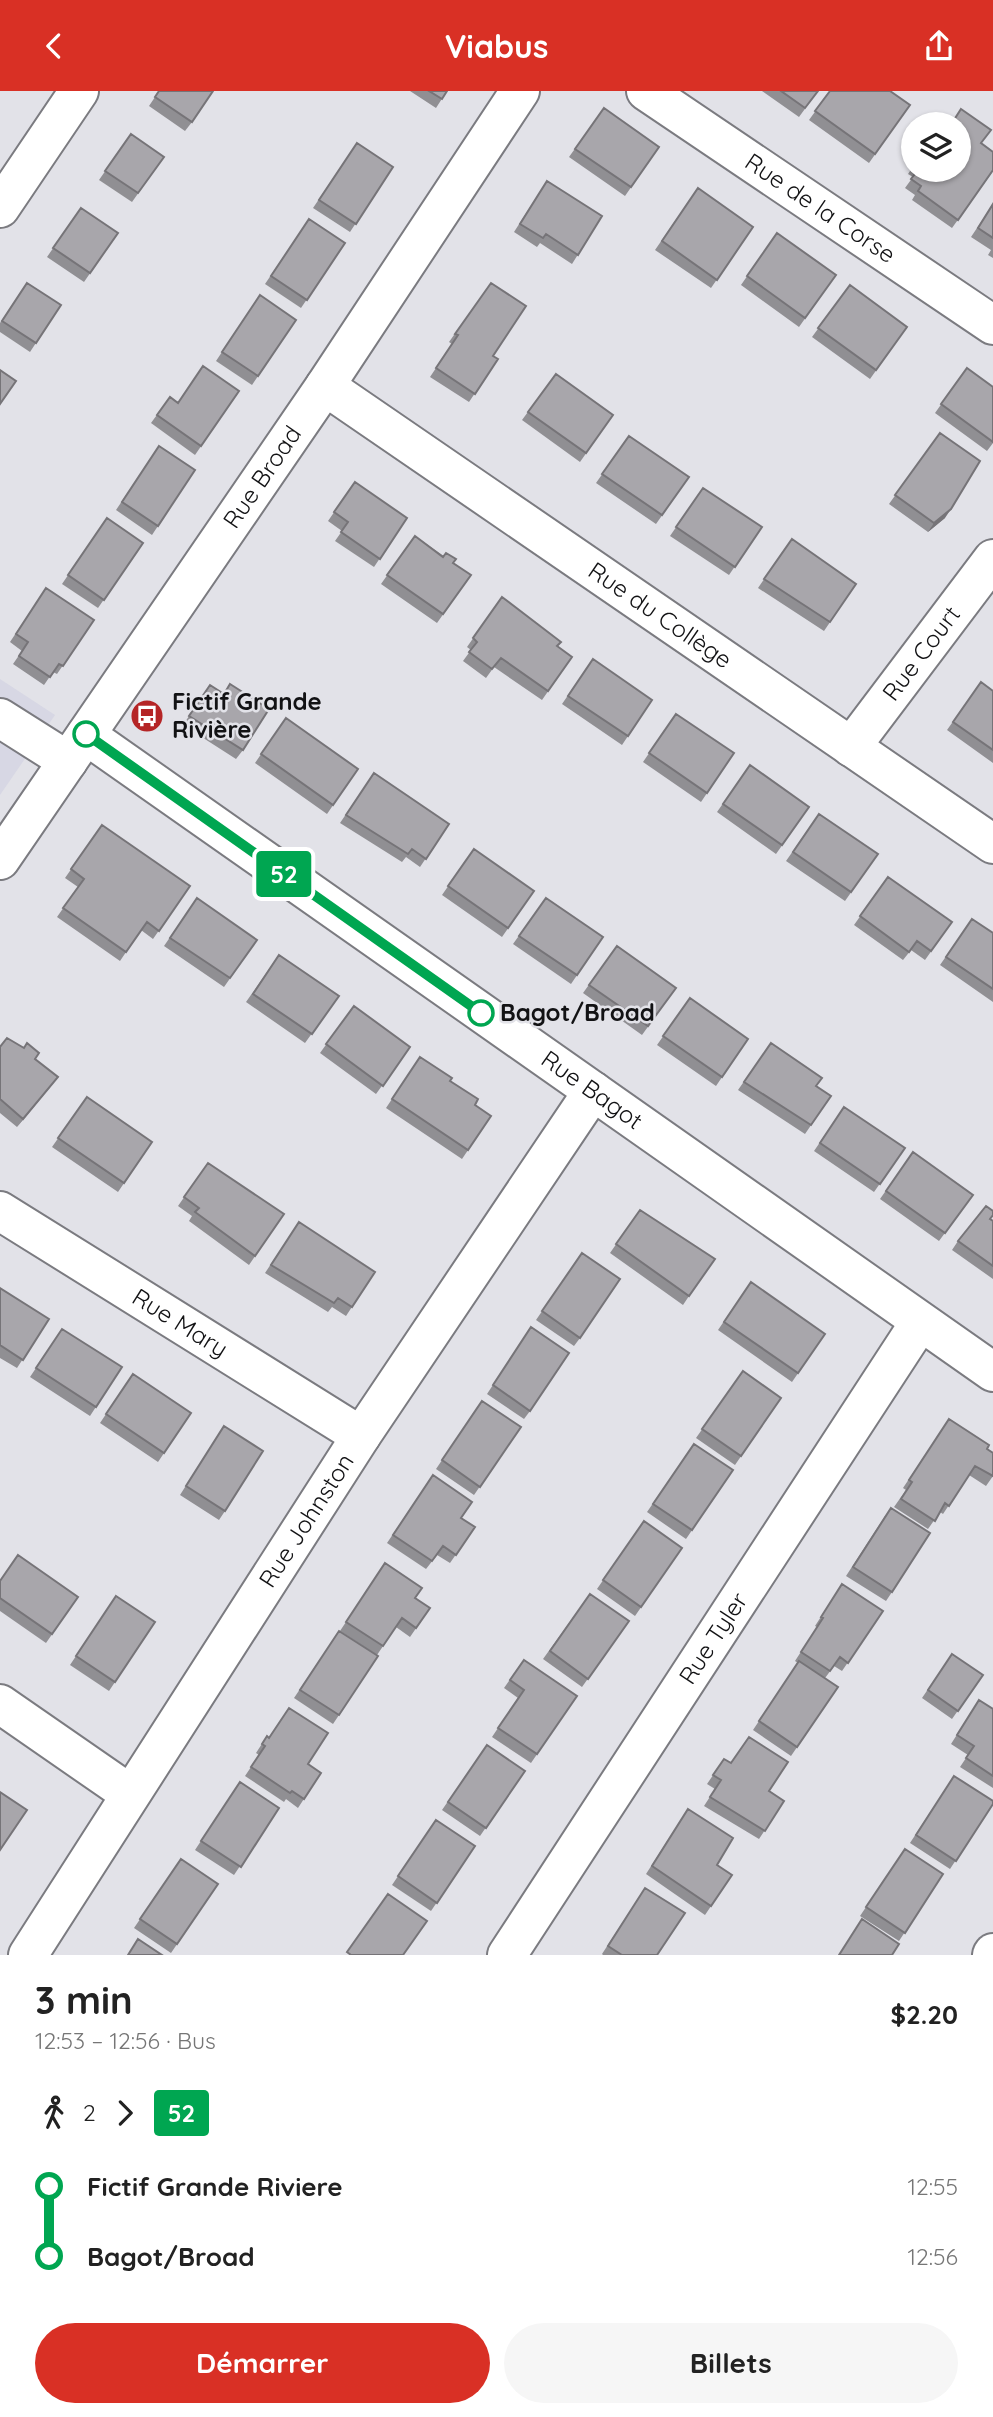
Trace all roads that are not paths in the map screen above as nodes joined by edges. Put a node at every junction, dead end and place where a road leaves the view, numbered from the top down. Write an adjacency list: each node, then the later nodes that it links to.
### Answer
1 (79, 91): 4 (street)
2 (520, 91): 6 (street, Rue Broad)
3 (646, 91): 5 (street, Rue de la Corse)
4 (0, 208)
5 (993, 325)
6 (326, 386): 9 (street, Rue du Collège); 10 (street, Rue Broad)
7 (993, 559): 9 (street, Rue Court)
8 (0, 718): 10 (street, Rue Bagot)
9 (851, 747): 11 (street, Rue du Collège)
10 (77, 748): 12 (street, Rue Broad); 13 (street, Rue Bagot)
11 (993, 845)
12 (0, 860)
13 (593, 1091): 15 (street, Rue Bagot); 17 (street, Rue Johnston)
14 (0, 1211): 17 (street, Rue Mary)
15 (920, 1322): 16 (street, Rue Bagot); 21 (street, Rue Tyler)
16 (993, 1372)
17 (361, 1436): 19 (street, Rue Johnston)
18 (0, 1705): 19 (street)
19 (130, 1794): 20 (street, Rue Johnston)
20 (28, 1955)
21 (507, 1955)

